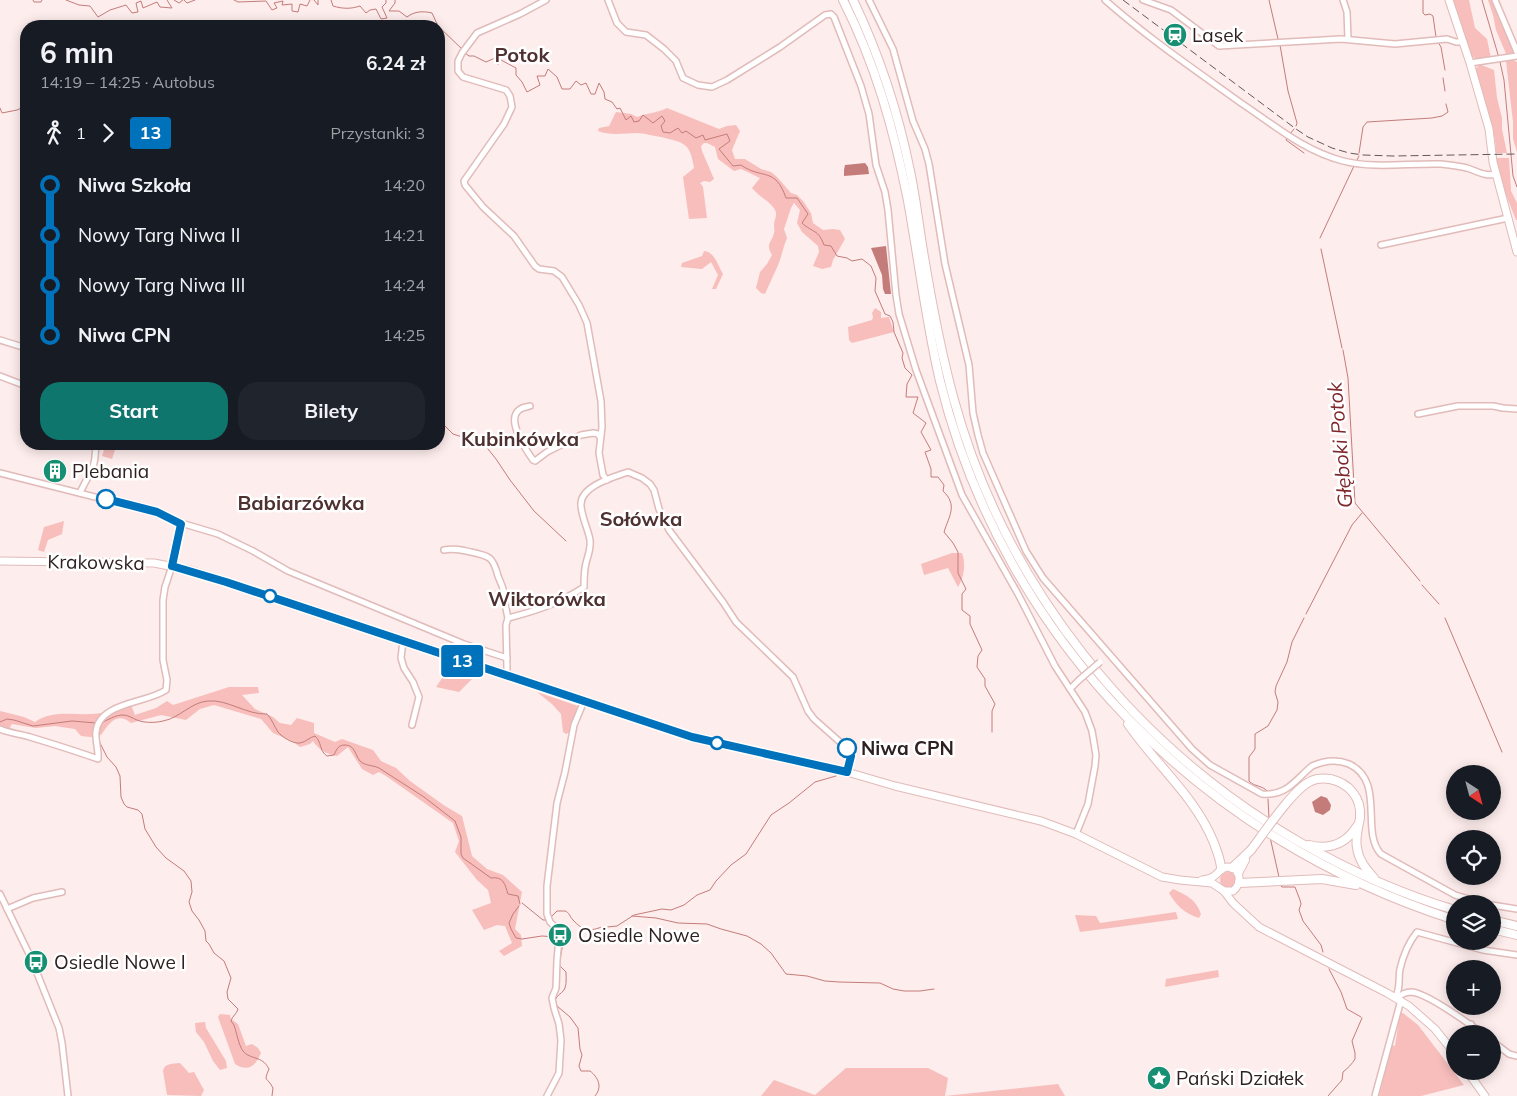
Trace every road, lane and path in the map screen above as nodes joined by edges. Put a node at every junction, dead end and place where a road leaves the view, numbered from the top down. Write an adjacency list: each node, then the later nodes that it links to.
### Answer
1 (546, 0): 27 (street)
2 (608, 0): 41 (street)
3 (843, 0): 43 (main road)
4 (853, 0): 49 (main road)
5 (869, 0): 38 (street)
6 (1105, 0): 16 (street)
7 (1143, 0): 11 (street)
8 (1343, 0): 11 (street)
9 (1449, 0): 12 (main road)
10 (1495, 0): 13 (street)
11 (1348, 39): 12 (street)
12 (1464, 42): 15 (main road)
13 (1517, 52)
14 (1517, 56): 15 (street)
15 (1470, 63): 16 (main road)
16 (1496, 174): 17 (main road)
17 (1508, 218): 18 (street); 19 (main road)
18 (1381, 245)
19 (1517, 252)
20 (0, 340): 21 (street)
21 (20, 346)
22 (0, 376): 23 (street)
23 (20, 384)
24 (530, 406): 27 (street)
25 (1517, 409): 26 (street)
26 (1418, 414)
27 (600, 437): 30 (street)
28 (95, 450): 31 (street)
29 (0, 474): 31 (street)
30 (607, 480): 36 (street); 46 (street)
31 (80, 493): 32 (street)
32 (181, 524): 35 (street); 39 (street)
33 (444, 550): 36 (street)
34 (0, 561): 35 (main road, Krakowska)
35 (172, 566): 37 (main road, Krakowska); 45 (street)
36 (508, 618): 39 (street)
37 (403, 641): 40 (main road, Krakowska); 44 (street)
38 (1109, 654): 41 (street, bridge); 61 (street)
39 (507, 658): 40 (street)
40 (506, 675): 42 (main road, Krakowska)
41 (1070, 689): 48 (street)
42 (584, 701): 46 (main road, Krakowska); 80 (street)
43 (1115, 706): 51 (main road); 59 (main road)
44 (412, 725)
45 (0, 729)
46 (847, 772): 48 (main road, Krakowska)
47 (1359, 822): 49 (main road); 50 (main road, bridge); 54 (main road)
48 (1076, 834): 52 (main road, Krakowska)
49 (1303, 844): 54 (main road)
50 (1235, 870): 51 (main road); 53 (main road)
51 (1218, 872): 52 (main road); 55 (main road)
52 (1197, 881): 55 (main road, Krakowska)
53 (1240, 883): 56 (main road); 59 (main road)
54 (1381, 883): 63 (main road)
55 (1216, 884): 57 (main road)
56 (1233, 890): 57 (main road); 66 (main road)
57 (1224, 891): 66 (main road)
58 (62, 892): 64 (street)
59 (1378, 892): 67 (main road)
60 (0, 894): 64 (street)
61 (1454, 895)
62 (1501, 906): 65 (street)
63 (1446, 907)
64 (7, 909): 79 (street)
65 (1517, 909)
66 (1241, 910): 73 (main road)
67 (1446, 917)
68 (1501, 922): 69 (main road)
69 (1517, 926)
70 (1501, 931): 71 (main road)
71 (1517, 935)
72 (1517, 955): 73 (street)
73 (1398, 999): 74 (street); 75 (main road); 81 (street)
74 (1471, 1024)
75 (1446, 1042)
76 (1501, 1048): 77 (street)
77 (1517, 1056)
78 (1473, 1080): 82 (main road)
79 (68, 1096)
80 (547, 1096)
81 (1375, 1096)
82 (1485, 1096)

